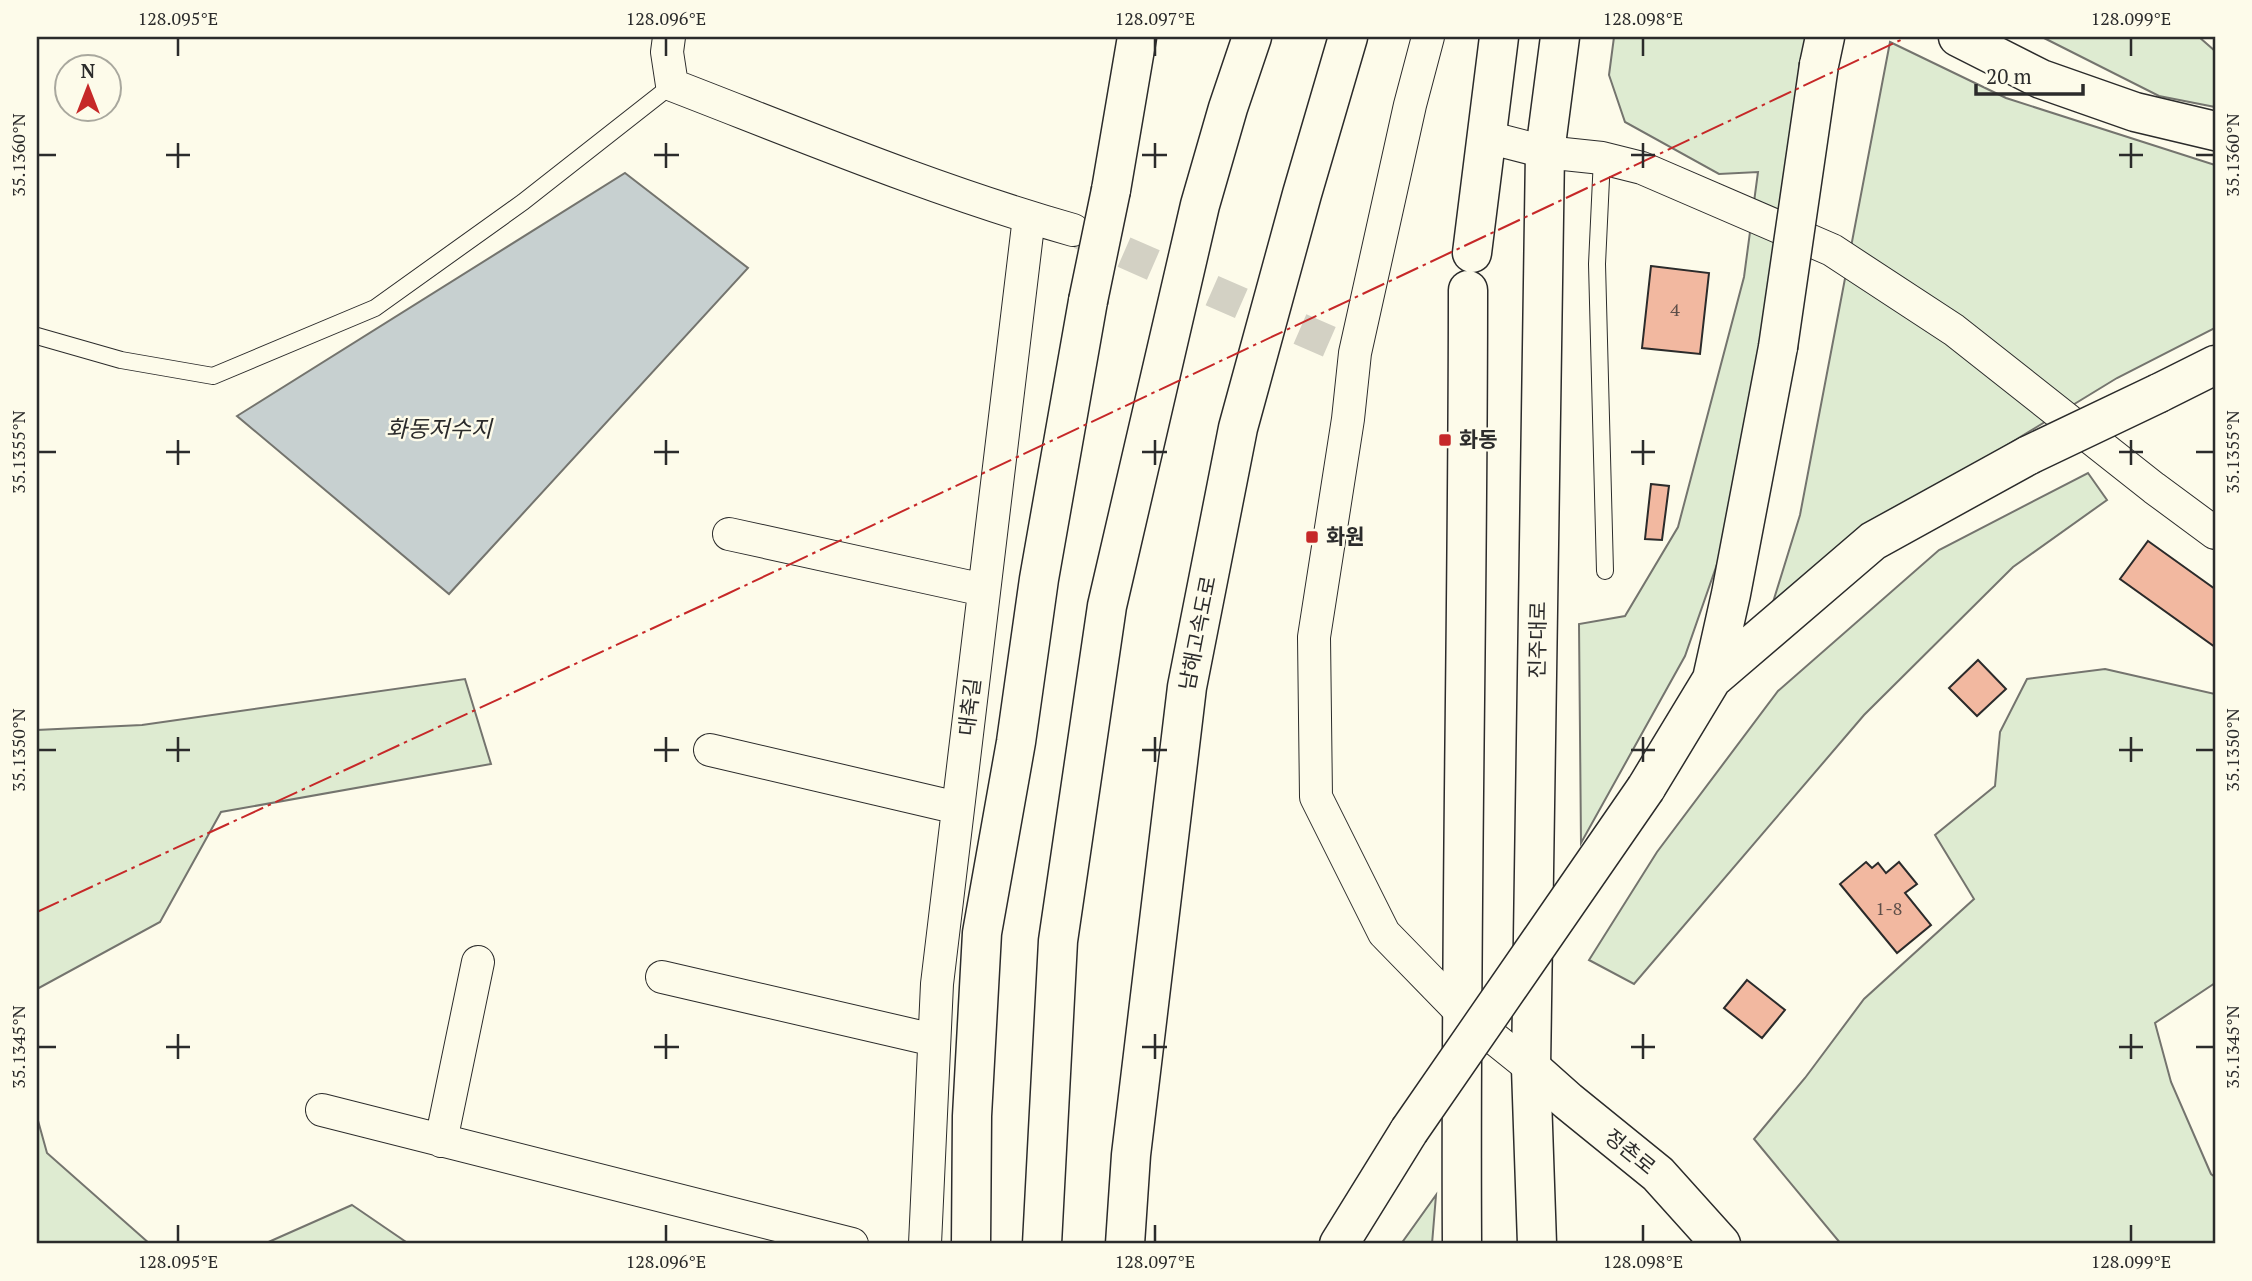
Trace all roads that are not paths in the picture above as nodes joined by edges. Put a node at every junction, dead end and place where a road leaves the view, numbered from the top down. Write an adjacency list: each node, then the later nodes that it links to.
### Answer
1 (669, 37): 10 (street)
2 (1137, 37): 35 (main road, bridge)
3 (1252, 37): 36 (main road)
4 (1348, 37): 37 (main road, 남해고속도로)
5 (1428, 37): 28 (street)
6 (1499, 37): 12 (main road)
7 (1560, 37): 13 (main road, 진주대로)
8 (1958, 37): 11 (main road)
9 (1822, 51): 23 (main road, bridge)
10 (672, 85): 15 (street); 17 (lane)
11 (2215, 131)
12 (1487, 137): 13 (street); 28 (main road)
13 (1545, 152): 14 (street); 30 (main road, 진주대로)
14 (1602, 158): 19 (street); 21 (lane)
15 (1029, 217): 16 (street); 22 (street, 대축길)
16 (1073, 230)
17 (37, 337)
18 (2215, 365): 23 (main road, bridge)
19 (2215, 533)
20 (729, 534): 22 (street)
21 (1605, 571)
22 (984, 590): 25 (street, 대축길)
23 (1712, 679): 38 (main road, bridge)
24 (710, 750): 25 (street)
25 (958, 808): 29 (street, 대축길)
26 (478, 962): 32 (street)
27 (662, 977): 29 (street)
28 (1460, 1011): 30 (street); 39 (main road)
29 (934, 1040): 34 (street, 대축길)
30 (1531, 1068): 40 (main road, 진주대로); 41 (main road, 정촌로)
31 (322, 1110): 32 (street)
32 (441, 1141): 33 (street)
33 (852, 1244)
34 (925, 1244)
35 (971, 1244)
36 (1042, 1244)
37 (1125, 1244)
38 (1339, 1244)
39 (1462, 1244)
40 (1537, 1244)
41 (1721, 1244)

